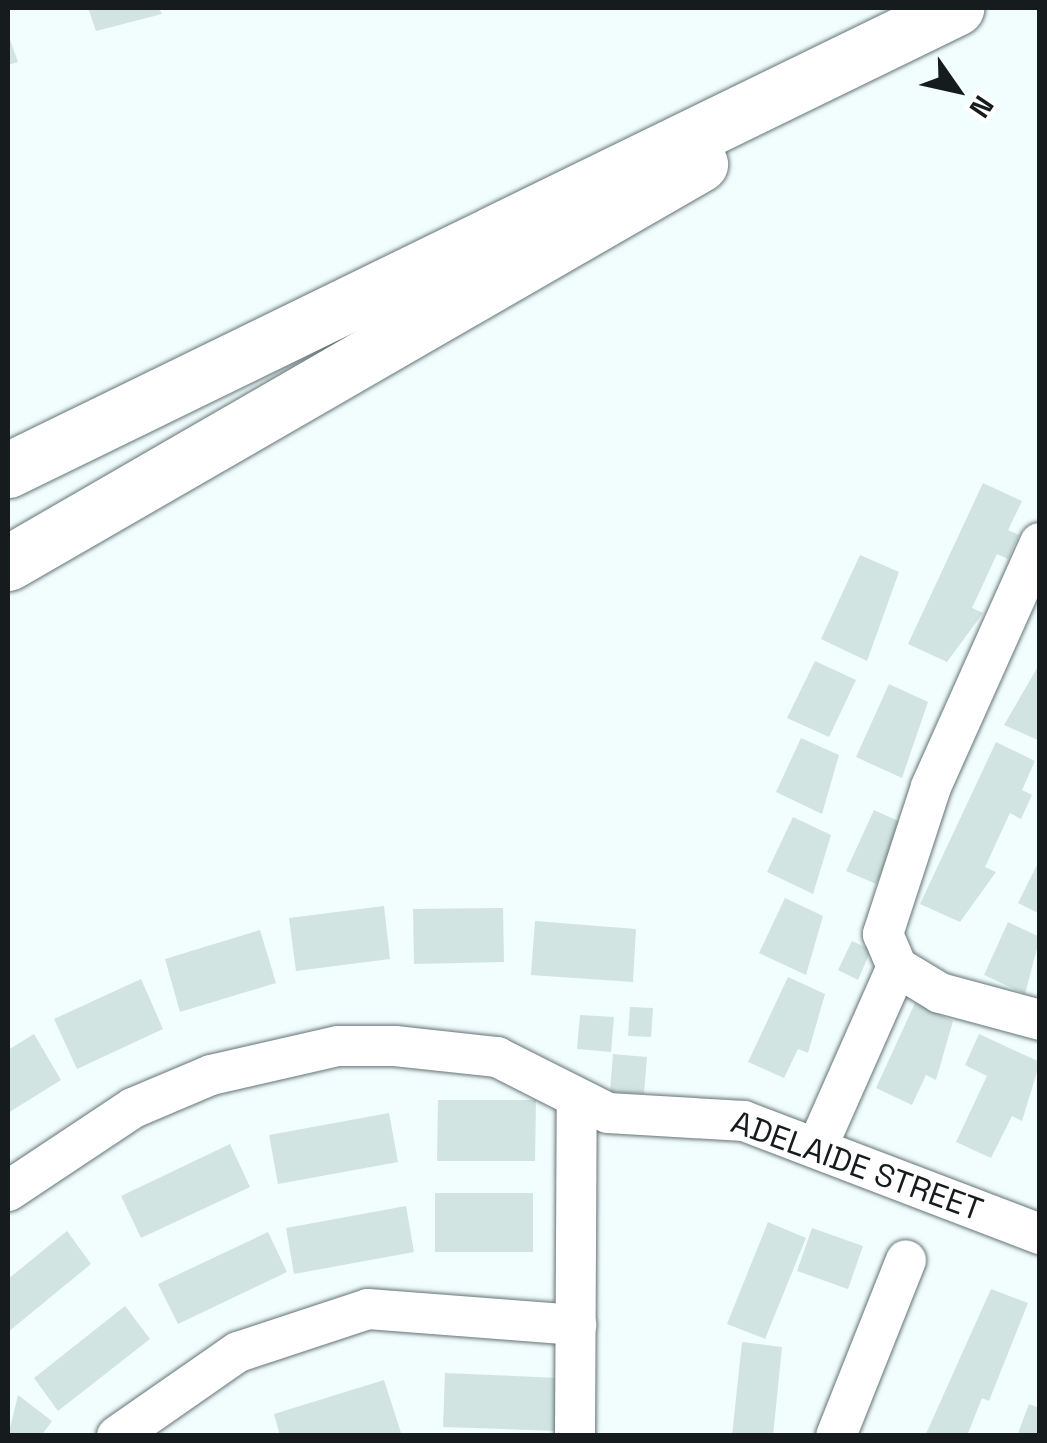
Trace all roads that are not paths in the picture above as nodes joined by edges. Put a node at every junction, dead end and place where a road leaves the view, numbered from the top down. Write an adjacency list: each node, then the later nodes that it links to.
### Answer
1 (956, 8): 2 (highway)
2 (896, 38): 3 (highway); 5 (highway)
3 (8, 470)
4 (1040, 543): 6 (street)
5 (8, 563)
6 (897, 967): 7 (street); 9 (street)
7 (1040, 1020)
8 (578, 1101): 9 (street, ADELAIDE STREET); 10 (street, ADELAIDE STREET); 13 (street)
9 (818, 1145): 11 (street, ADELAIDE STREET)
10 (8, 1191)
11 (1040, 1234)
12 (906, 1260): 16 (street)
13 (576, 1325): 14 (street); 15 (street)
14 (117, 1436)
15 (575, 1436)
16 (836, 1436)

